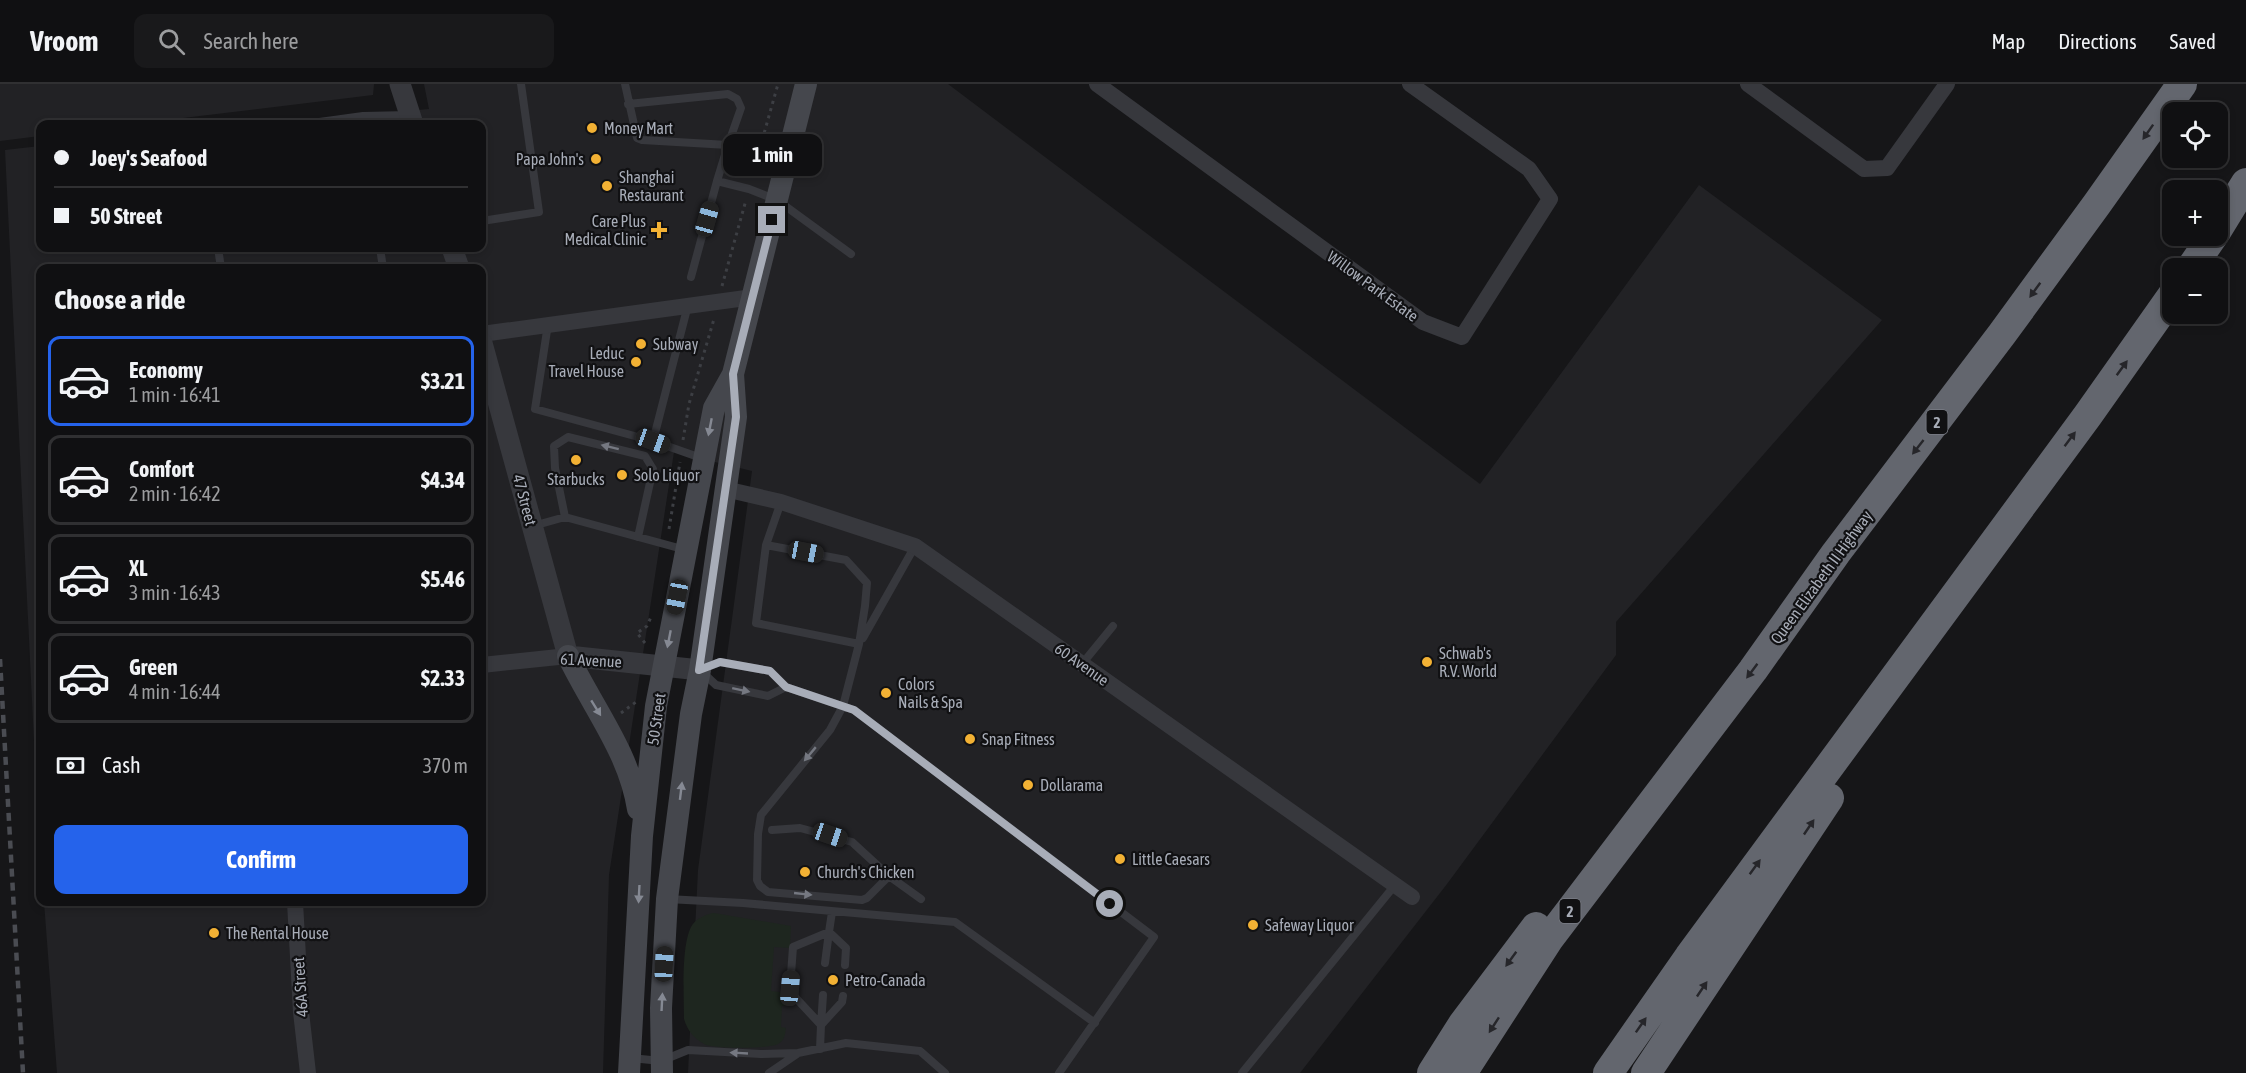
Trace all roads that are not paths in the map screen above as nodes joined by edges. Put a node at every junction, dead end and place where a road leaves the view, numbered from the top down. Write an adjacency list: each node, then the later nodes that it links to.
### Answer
1 (400, 84): 12 (street)
2 (521, 84): 18 (lane)
3 (625, 84): 10 (lane)
4 (806, 84): 16 (main road, 50 Street)
5 (1097, 84): 6 (street, Willow Park Estate)
6 (1410, 84)
7 (1748, 84): 8 (street)
8 (1947, 84)
9 (2182, 84): 48 (highway, Queen Elizabeth II Highway / 2, one-way to 48)
10 (628, 104): 13 (lane); 13 (lane)
11 (364, 120): 12 (lane)
12 (412, 120)
13 (728, 145): 14 (lane)
14 (717, 181): 16 (lane); 20 (lane)
15 (2246, 183): 17 (highway)
16 (777, 200): 19 (lane); 21 (main road, 50 Street)
17 (2228, 212)
18 (486, 220)
19 (852, 254)
20 (691, 277)
21 (753, 297): 22 (street); 27 (main road, 50 Street)
22 (688, 305): 24 (street); 28 (lane)
23 (2162, 310): 30 (highway, one-way to 23)
24 (548, 324): 25 (street); 28 (lane)
25 (486, 333)
26 (486, 359): 34 (street, 47 Street)
27 (733, 374): 29 (main road, 50 Street, one-way to 29); 31 (main road, 50 Street)
28 (653, 441): 29 (lane)
29 (704, 459): 38 (main road, 50 Street)
30 (2044, 473): 76 (highway, one-way to 30); 77 (highway, one-way to 30)
31 (725, 489): 32 (street, 60 Avenue); 45 (main road, 50 Street)
32 (781, 502): 36 (lane); 37 (street, 60 Avenue)
33 (565, 517): 34 (lane); 35 (lane); 35 (lane, one-way to 33)
34 (532, 526): 41 (street, 47 Street)
35 (638, 537): 38 (lane)
36 (766, 544): 40 (lane); 40 (lane)
37 (915, 546): 40 (lane); 42 (street, 60 Avenue)
38 (676, 548): 44 (main road, 50 Street, one-way to 44)
39 (1113, 626): 42 (lane)
40 (859, 644): 47 (lane)
41 (568, 656): 43 (street, 61 Avenue); 44 (street, 61 Avenue); 50 (main road, one-way to 50)
42 (1082, 664): 52 (street, 60 Avenue)
43 (486, 665)
44 (664, 665): 45 (street, 61 Avenue); 50 (main road, 50 Street)
45 (699, 670): 46 (lane, 61 Avenue); 46 (lane, 61 Avenue, one-way to 46); 54 (main road, 50 Street, one-way to 45)
46 (786, 687): 47 (lane, 61 Avenue)
47 (843, 706): 51 (lane, one-way to 51); 63 (lane, 61 Avenue)
48 (1687, 756): 74 (highway, one-way to 74); 75 (highway, Queen Elizabeth II Highway / 2, one-way to 75)
49 (772, 830): 51 (lane)
50 (642, 836): 67 (main road, 50 Street, one-way to 67)
51 (889, 876): 55 (lane)
52 (1395, 885): 53 (street, 60 Avenue); 73 (lane)
53 (1412, 897)
54 (667, 899): 57 (lane); 68 (main road, 50 Street, one-way to 54)
55 (921, 900)
56 (295, 906): 69 (street, 46A Street)
57 (832, 912): 58 (lane); 63 (lane)
58 (829, 932): 59 (lane); 60 (lane); 64 (lane)
59 (825, 963)
60 (845, 964)
61 (823, 995): 64 (lane)
62 (843, 996): 64 (lane)
63 (1095, 1023): 72 (lane)
64 (821, 1025): 65 (lane)
65 (820, 1049): 66 (lane); 71 (lane)
66 (798, 1053): 68 (lane, one-way to 68); 70 (lane)
67 (629, 1065): 68 (lane)
68 (664, 1067)
69 (308, 1073)
70 (769, 1073)
71 (945, 1073)
72 (1059, 1073)
73 (1242, 1073)
74 (1432, 1073)
75 (1462, 1073)
76 (1608, 1073)
77 (1646, 1073)

